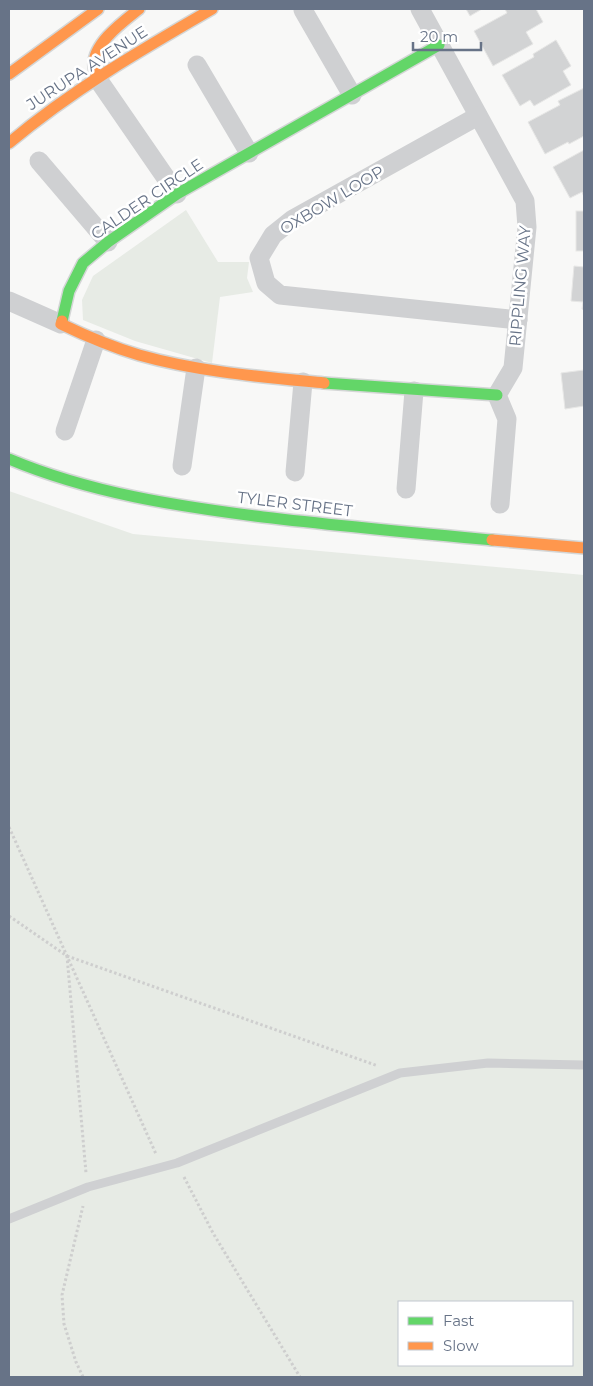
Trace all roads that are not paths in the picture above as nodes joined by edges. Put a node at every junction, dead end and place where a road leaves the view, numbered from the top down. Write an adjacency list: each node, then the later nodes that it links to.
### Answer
1 (95, 9): 8 (street)
2 (139, 9): 9 (street)
3 (212, 9): 9 (street, JURUPA AVENUE)
4 (420, 9): 6 (street, RIPPLING WAY)
5 (303, 10): 10 (street)
6 (439, 45): 10 (street, CALDER CIRCLE); 11 (street, RIPPLING WAY)
7 (198, 65): 13 (street)
8 (9, 74)
9 (97, 78): 12 (street, JURUPA AVENUE); 15 (street)
10 (352, 95): 13 (street, CALDER CIRCLE)
11 (478, 116): 18 (street, RIPPLING WAY); 18 (street, OXBOW LOOP)
12 (9, 143)
13 (249, 153): 15 (street, CALDER CIRCLE)
14 (39, 161): 16 (street)
15 (177, 194): 16 (street, CALDER CIRCLE)
16 (108, 242): 19 (street, CALDER CIRCLE)
17 (9, 301): 19 (street)
18 (518, 320): 24 (street, RIPPLING WAY)
19 (61, 324): 20 (street)
20 (96, 340): 21 (street); 25 (street)
21 (196, 368): 22 (street); 27 (street)
22 (302, 382): 23 (street); 28 (street)
23 (414, 391): 24 (street); 29 (street)
24 (497, 395): 30 (street)
25 (65, 431)
26 (9, 459): 31 (street, TYLER STREET)
27 (182, 466)
28 (295, 472)
29 (406, 489)
30 (500, 504)
31 (584, 548)
32 (584, 1065): 33 (lane)
33 (9, 1219)

